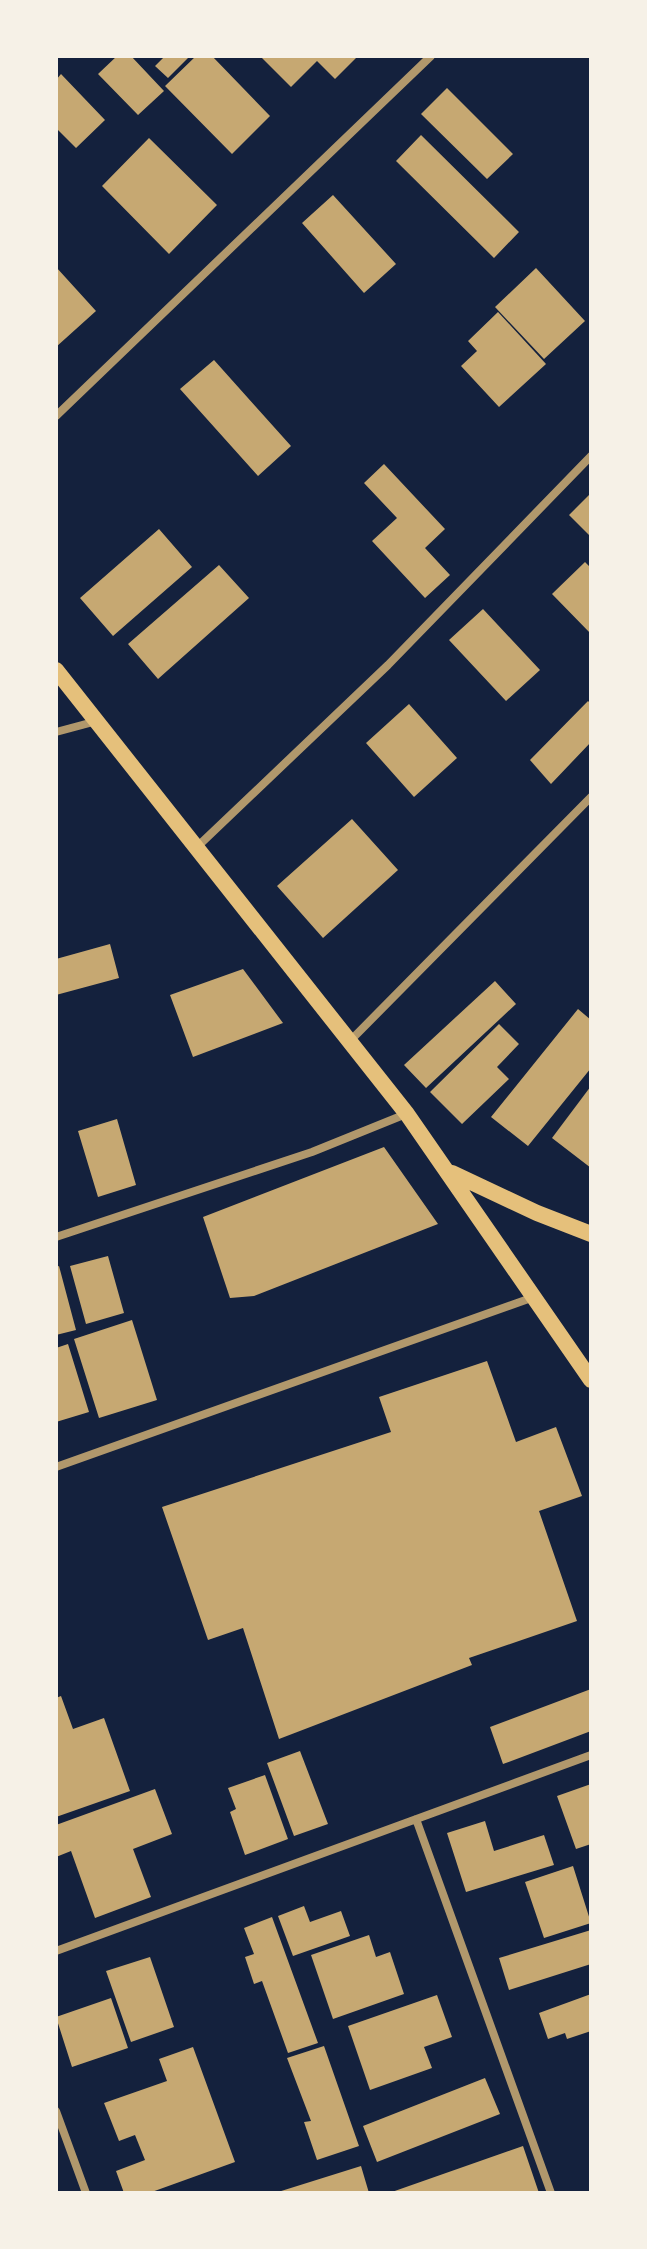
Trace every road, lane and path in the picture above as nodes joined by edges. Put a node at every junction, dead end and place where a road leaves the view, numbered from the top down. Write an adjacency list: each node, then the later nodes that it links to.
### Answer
1 (431, 56): 2 (street)
2 (56, 416)
3 (591, 456): 8 (street)
4 (56, 670): 5 (main road)
5 (97, 721): 6 (street); 8 (main road)
6 (56, 732)
7 (591, 797): 9 (street)
8 (196, 848): 9 (main road)
9 (350, 1041): 10 (main road)
10 (407, 1114): 11 (main road); 13 (street)
11 (451, 1172): 12 (main road); 14 (main road)
12 (591, 1234)
13 (56, 1237)
14 (535, 1297): 15 (main road); 16 (street)
15 (591, 1380)
16 (56, 1467)
17 (591, 1755): 18 (street)
18 (416, 1819): 19 (street); 22 (street)
19 (56, 1951)
20 (56, 2111): 21 (street)
21 (86, 2193)
22 (551, 2193)

